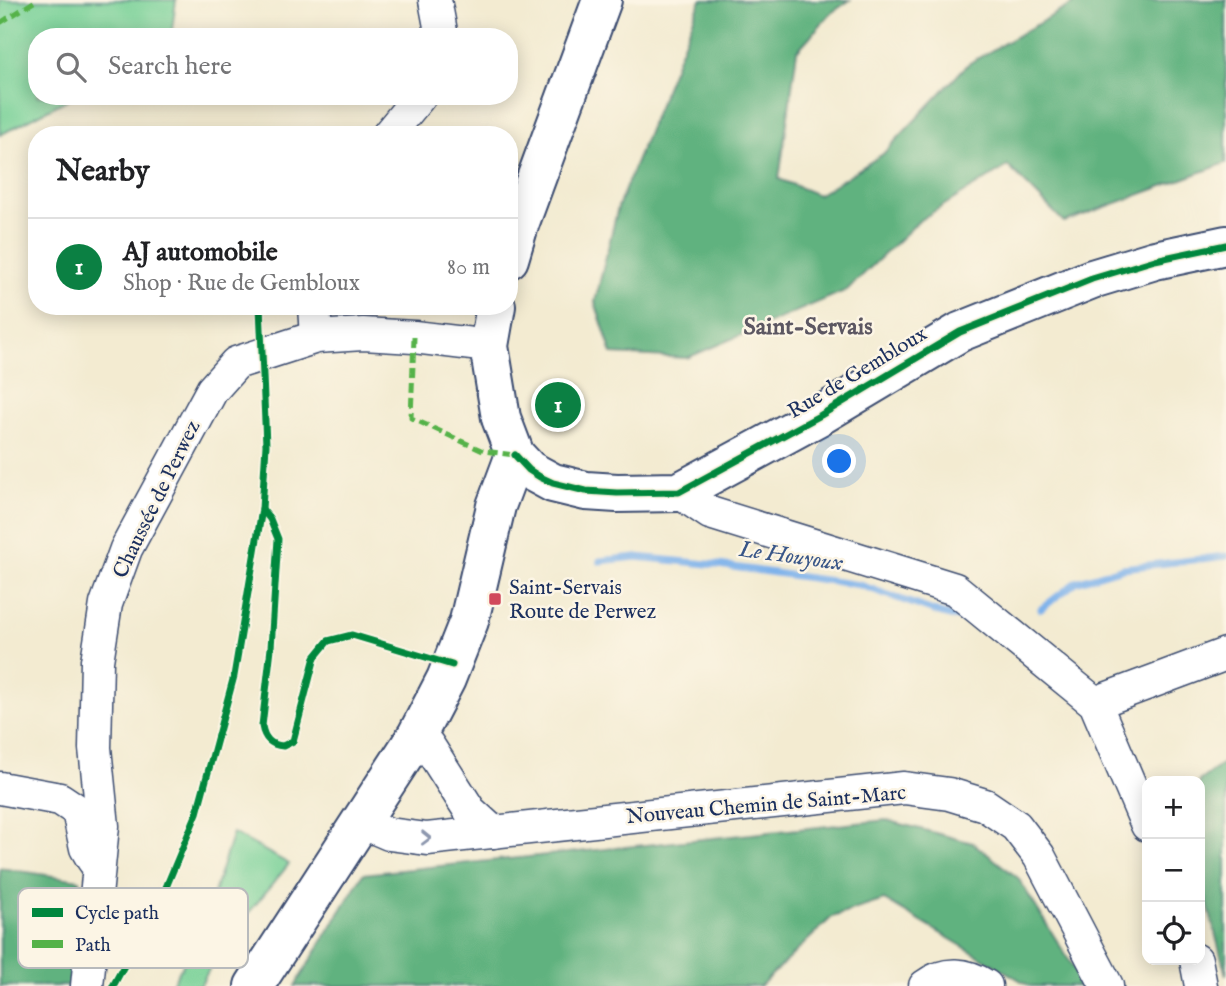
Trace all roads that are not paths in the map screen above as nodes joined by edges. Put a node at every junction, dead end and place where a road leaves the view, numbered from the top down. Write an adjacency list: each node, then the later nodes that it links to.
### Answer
1 (435, 0): 3 (street)
2 (602, 0): 6 (main road)
3 (440, 28)
4 (413, 105): 5 (street)
5 (395, 126)
6 (518, 228)
7 (1226, 245): 12 (main road, Rue de Gembloux)
8 (494, 315): 10 (main road, Rue de Gembloux)
9 (315, 321): 10 (street, Chaussée de Perwez); 20 (street, Chaussée de Perwez)
10 (489, 346): 11 (main road, Rue de Gembloux)
11 (515, 455): 12 (main road, Rue de Gembloux); 15 (main road)
12 (679, 492): 14 (street)
13 (1217, 658): 14 (street)
14 (1095, 703): 17 (street)
15 (417, 735): 18 (main road); 19 (street)
16 (0, 788): 20 (street)
17 (1142, 813)
18 (361, 822): 19 (street, Nouveau Chemin de Saint-Marc, one-way to 19); 25 (main road)
19 (492, 832): 28 (street, Nouveau Chemin de Saint-Marc)
20 (99, 870): 21 (street, Chaussée de Perwez)
21 (97, 888)
22 (1197, 965): 29 (street)
23 (89, 968): 24 (street, Chaussée de Perwez)
24 (87, 986)
25 (254, 986)
26 (925, 986): 27 (street)
27 (986, 986)
28 (1107, 986)
29 (1201, 986)

